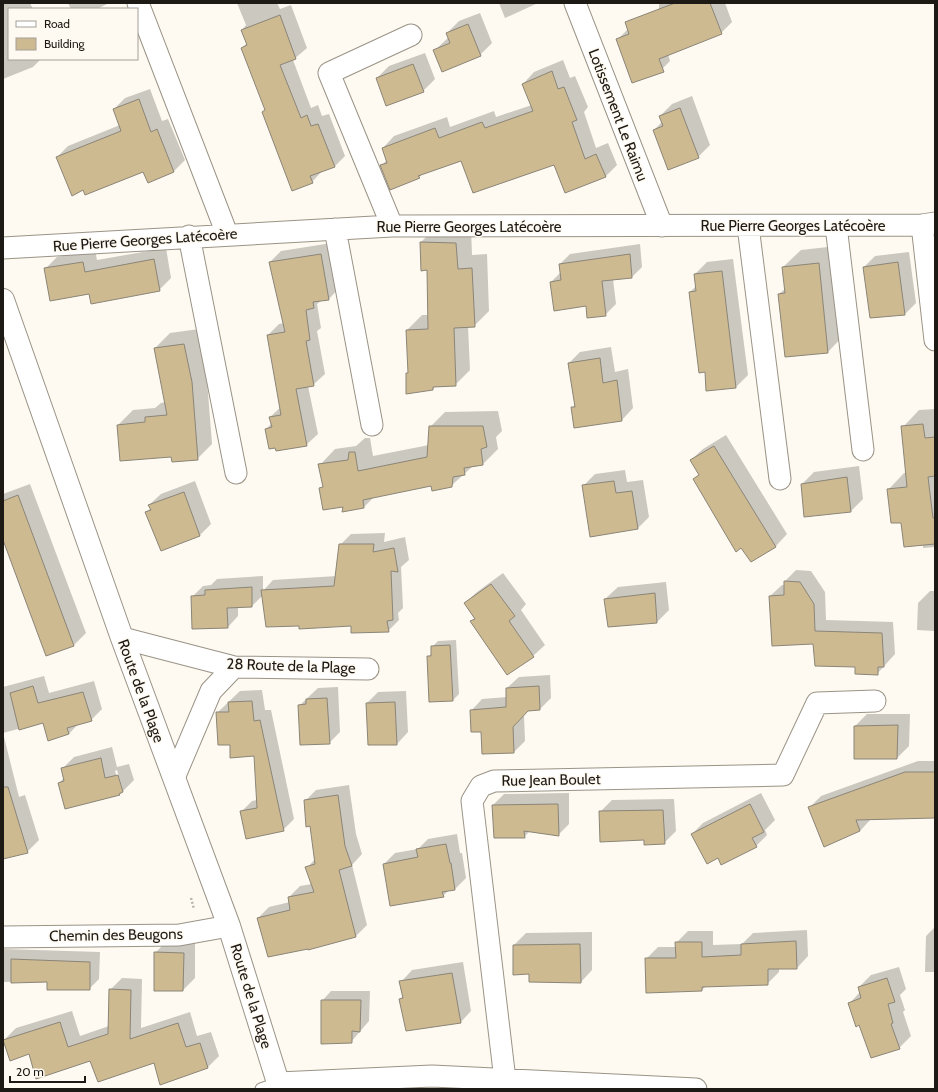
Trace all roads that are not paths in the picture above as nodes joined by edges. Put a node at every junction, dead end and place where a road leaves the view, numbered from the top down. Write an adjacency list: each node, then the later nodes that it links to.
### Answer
1 (138, 3): 10 (street)
2 (575, 3): 6 (street, Lotissement Le Raimu)
3 (411, 35): 5 (street)
4 (929, 224): 8 (street, Rue Pierre Georges Latécoère); 14 (street)
5 (392, 226): 6 (street, Rue Pierre Georges Latécoère); 9 (street, Rue Pierre Georges Latécoère)
6 (662, 226): 7 (street, Rue Pierre Georges Latécoère)
7 (748, 226): 8 (street, Rue Pierre Georges Latécoère); 18 (street)
8 (836, 226): 16 (street)
9 (335, 229): 10 (street, Rue Pierre Georges Latécoère); 15 (street)
10 (227, 234): 11 (street, Rue Pierre Georges Latécoère)
11 (189, 236): 12 (street, Rue Pierre Georges Latécoère); 17 (street)
12 (3, 248)
13 (3, 300): 19 (street, Route de la Plage)
14 (935, 340)
15 (372, 425)
16 (863, 450)
17 (236, 473)
18 (780, 479)
19 (122, 638): 20 (street, 28 Route de la Plage); 23 (street, Route de la Plage)
20 (234, 667): 21 (street, 28 Route de la Plage); 23 (street)
21 (368, 669)
22 (876, 701): 26 (street, Rue Jean Boulet)
23 (174, 778): 24 (street, Route de la Plage)
24 (229, 926): 25 (street, Chemin des Beugons); 29 (street, Route de la Plage)
25 (3, 937)
26 (505, 1080): 27 (street, Route de la Plage); 30 (street, Route de la Plage)
27 (434, 1083): 28 (street, Route de la Plage)
28 (373, 1084): 29 (street, Route de la Plage)
29 (273, 1087)
30 (696, 1089)

